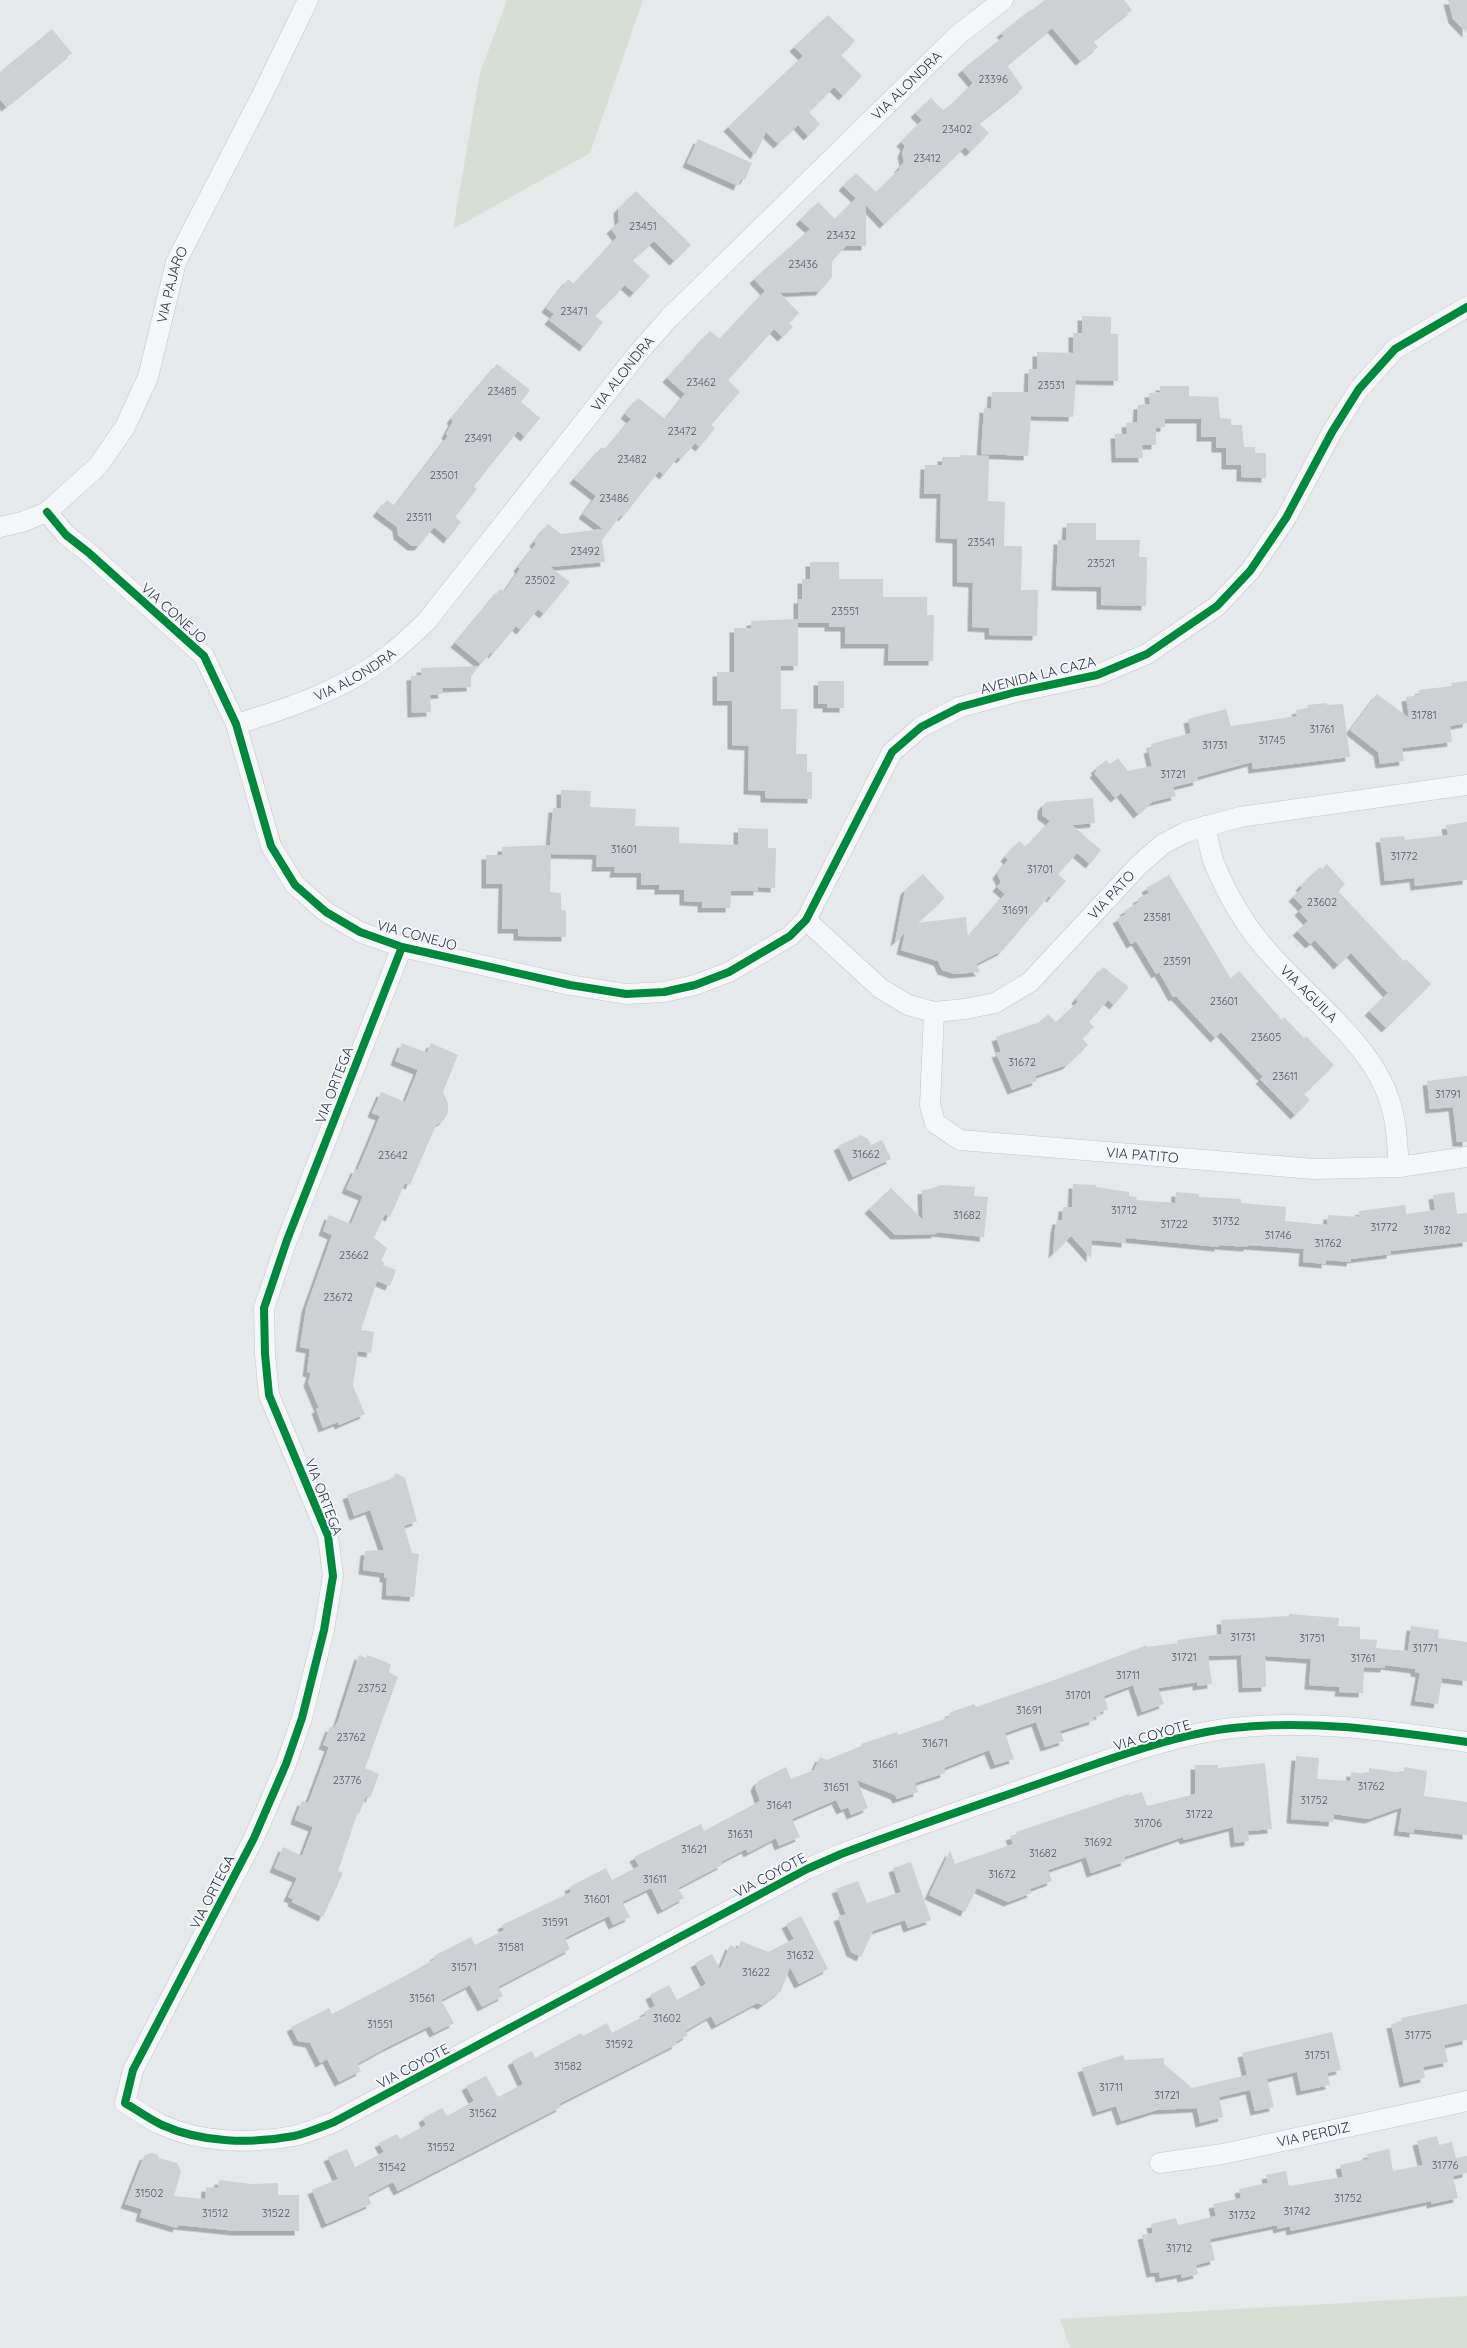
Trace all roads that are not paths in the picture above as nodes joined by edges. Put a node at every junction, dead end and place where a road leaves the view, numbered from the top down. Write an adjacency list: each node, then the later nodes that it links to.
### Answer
1 (308, 0): 4 (street, VIA PAJARO)
2 (1002, 0): 6 (street, VIA ALONDRA)
3 (1467, 307): 9 (street, AVENIDA LA CAZA)
4 (47, 512): 5 (street, VIA PAJARO); 6 (street, VIA CONEJO)
5 (0, 527)
6 (236, 724): 10 (street, VIA CONEJO)
7 (1467, 786): 8 (street, VIA PATO)
8 (1205, 826): 11 (street, VIA PATO); 13 (street, VIA AGUILA)
9 (806, 920): 10 (street, VIA CONEJO); 11 (street, VIA PATO)
10 (402, 947): 16 (street, VIA ORTEGA)
11 (934, 1012): 13 (street, VIA PATITO)
12 (1467, 1157): 13 (street, VIA PATITO)
13 (1399, 1167)
14 (1467, 1742): 16 (street, VIA COYOTE)
15 (1467, 2101): 17 (street, VIA PERDIZ)
16 (125, 2103)
17 (1160, 2163)

